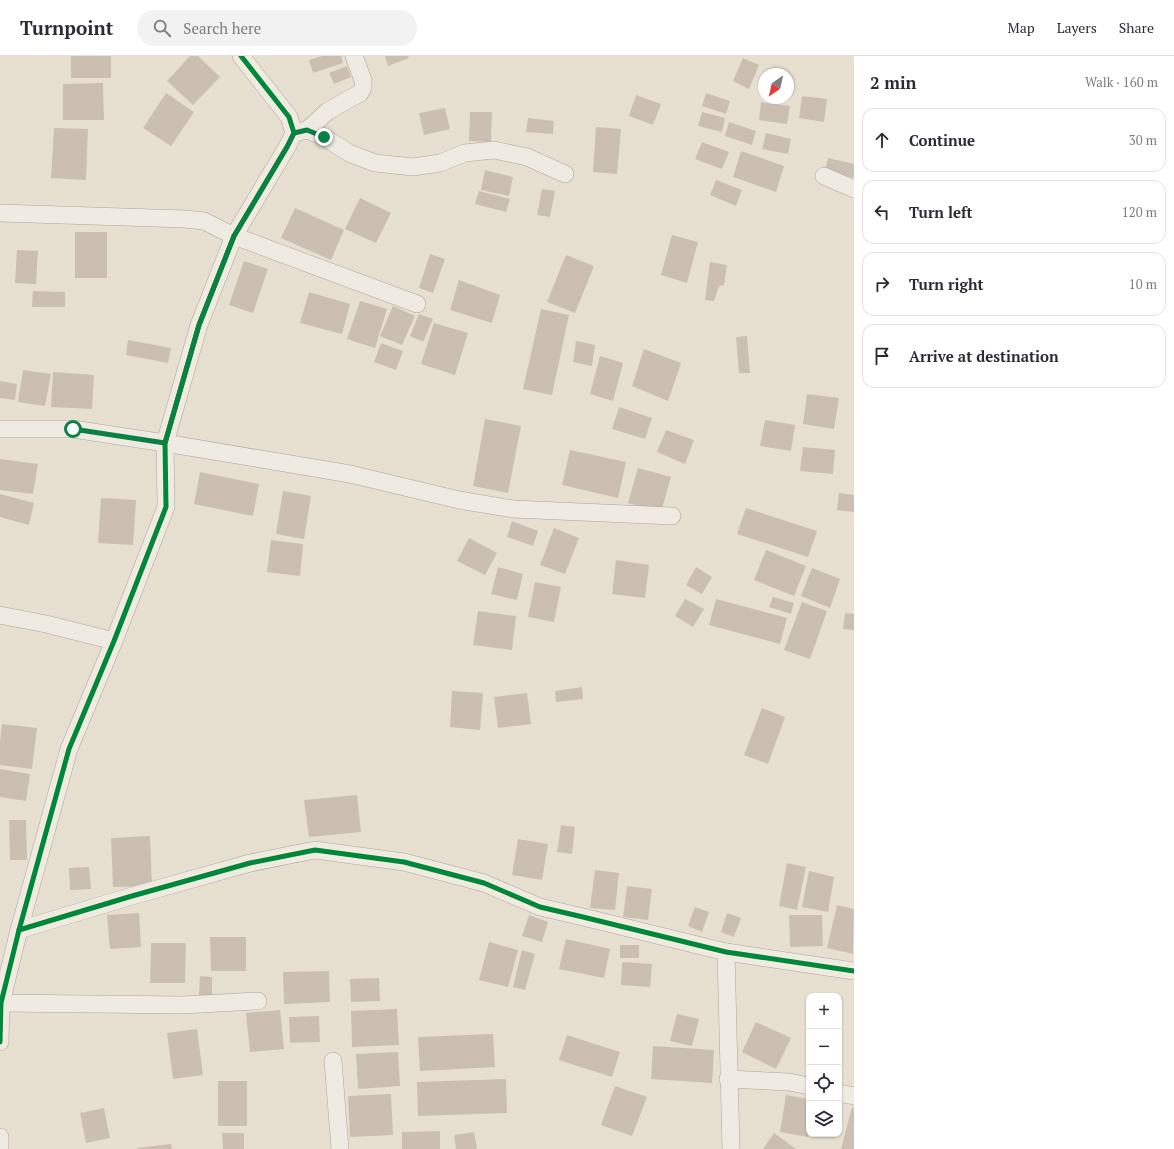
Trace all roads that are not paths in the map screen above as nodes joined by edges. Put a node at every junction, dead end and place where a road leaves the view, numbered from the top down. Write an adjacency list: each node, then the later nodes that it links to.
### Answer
1 (241, 56): 3 (street)
2 (354, 56): 3 (street)
3 (300, 131): 4 (street); 8 (street)
4 (565, 174)
5 (824, 176): 6 (street)
6 (854, 189)
7 (0, 212): 8 (street)
8 (234, 236): 9 (street); 11 (street)
9 (417, 304)
10 (0, 428): 11 (street)
11 (165, 443): 12 (street); 14 (street)
12 (672, 516)
13 (0, 615): 14 (street)
14 (114, 641): 15 (street)
15 (19, 930): 16 (street); 19 (street)
16 (726, 952): 17 (street); 22 (street)
17 (854, 971)
18 (258, 1001): 19 (street)
19 (1, 1003): 20 (street)
20 (0, 1042)
21 (333, 1060): 28 (street)
22 (728, 1079): 23 (street); 29 (street)
23 (806, 1085)
24 (842, 1093): 25 (street)
25 (854, 1096)
26 (0, 1137): 27 (street)
27 (0, 1149)
28 (340, 1149)
29 (731, 1149)

